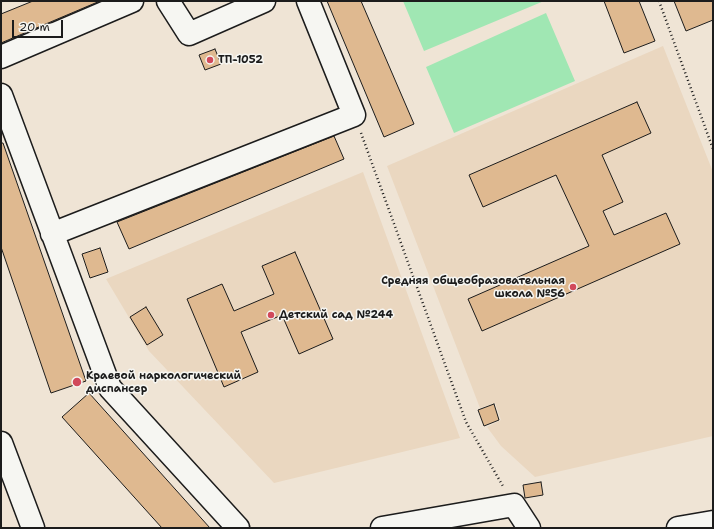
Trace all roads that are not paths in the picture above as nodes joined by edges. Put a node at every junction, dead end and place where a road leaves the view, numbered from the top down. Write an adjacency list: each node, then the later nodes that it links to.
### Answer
1 (132, 1): 5 (street)
2 (168, 1): 3 (street)
3 (264, 1)
4 (308, 1): 7 (street)
5 (1, 57)
6 (1, 94): 7 (street)
7 (52, 234): 11 (street)
8 (1, 443): 10 (street)
9 (713, 522): 14 (street)
10 (34, 528)
11 (238, 528)
12 (382, 528): 13 (street)
13 (529, 528)
14 (678, 528)

